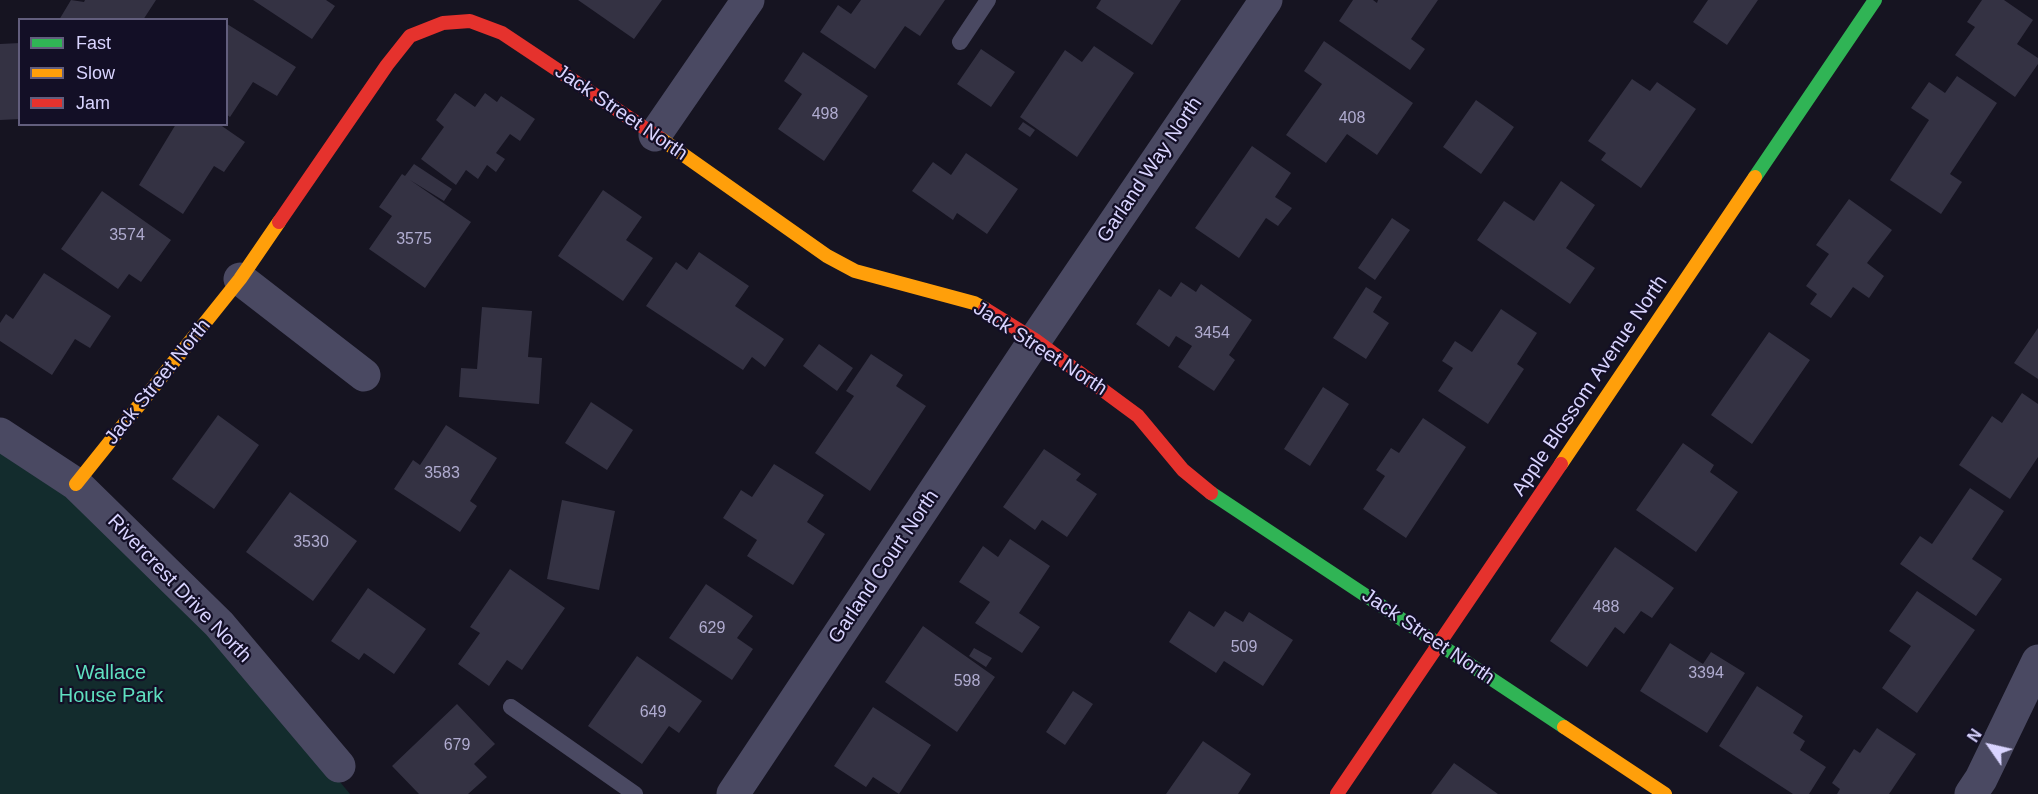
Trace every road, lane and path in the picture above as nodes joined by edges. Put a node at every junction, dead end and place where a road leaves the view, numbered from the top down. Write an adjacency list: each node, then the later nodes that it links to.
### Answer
1 (748, 0): 6 (street)
2 (988, 0): 5 (lane)
3 (1266, 0): 8 (street, Garland Way North)
4 (1875, 0): 12 (street, Apple Blossom Avenue North)
5 (960, 42)
6 (655, 135): 7 (street, Jack Street North); 8 (street, Jack Street North)
7 (240, 279): 9 (street); 11 (street, Jack Street North)
8 (1035, 340): 12 (street, Jack Street North); 17 (street, Garland Court North)
9 (364, 375)
10 (0, 434): 11 (street, Rivercrest Drive North)
11 (76, 484): 15 (street, Rivercrest Drive North)
12 (1439, 644): 18 (street, Apple Blossom Avenue North); 19 (street, Jack Street North)
13 (2038, 661): 20 (street)
14 (511, 707): 16 (lane)
15 (339, 766)
16 (635, 794)
17 (733, 794)
18 (1337, 794)
19 (1665, 794)
20 (1971, 794)

